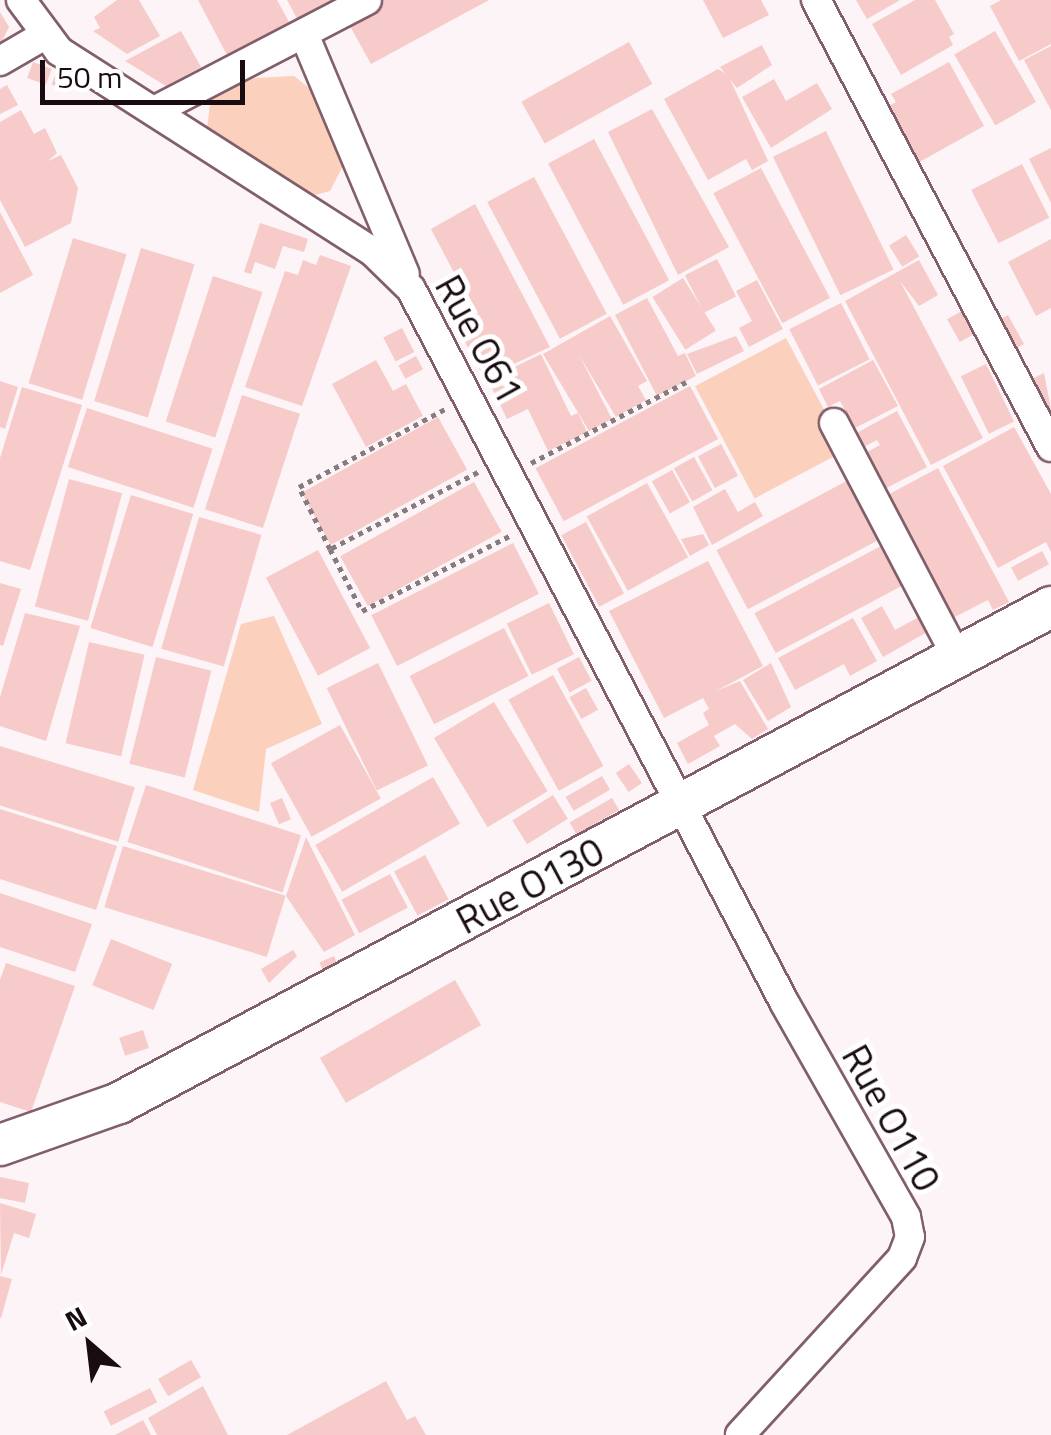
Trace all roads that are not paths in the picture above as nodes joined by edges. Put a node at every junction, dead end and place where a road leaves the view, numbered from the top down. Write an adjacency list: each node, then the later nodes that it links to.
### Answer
1 (21, 0): 5 (street, Rue O61)
2 (367, 0): 4 (street)
3 (816, 0): 10 (street)
4 (304, 34): 7 (street); 8 (street)
5 (43, 36): 6 (street); 7 (street, Rue O61)
6 (0, 61)
7 (154, 111): 8 (street, Rue O61)
8 (411, 289): 13 (street, Rue O61)
9 (834, 423): 12 (street)
10 (1051, 447)
11 (1051, 607): 12 (street, Rue O130)
12 (958, 657): 13 (street, Rue O130)
13 (682, 805): 14 (street, Rue O130); 15 (street, Rue O110)
14 (0, 1146)
15 (740, 1435)

